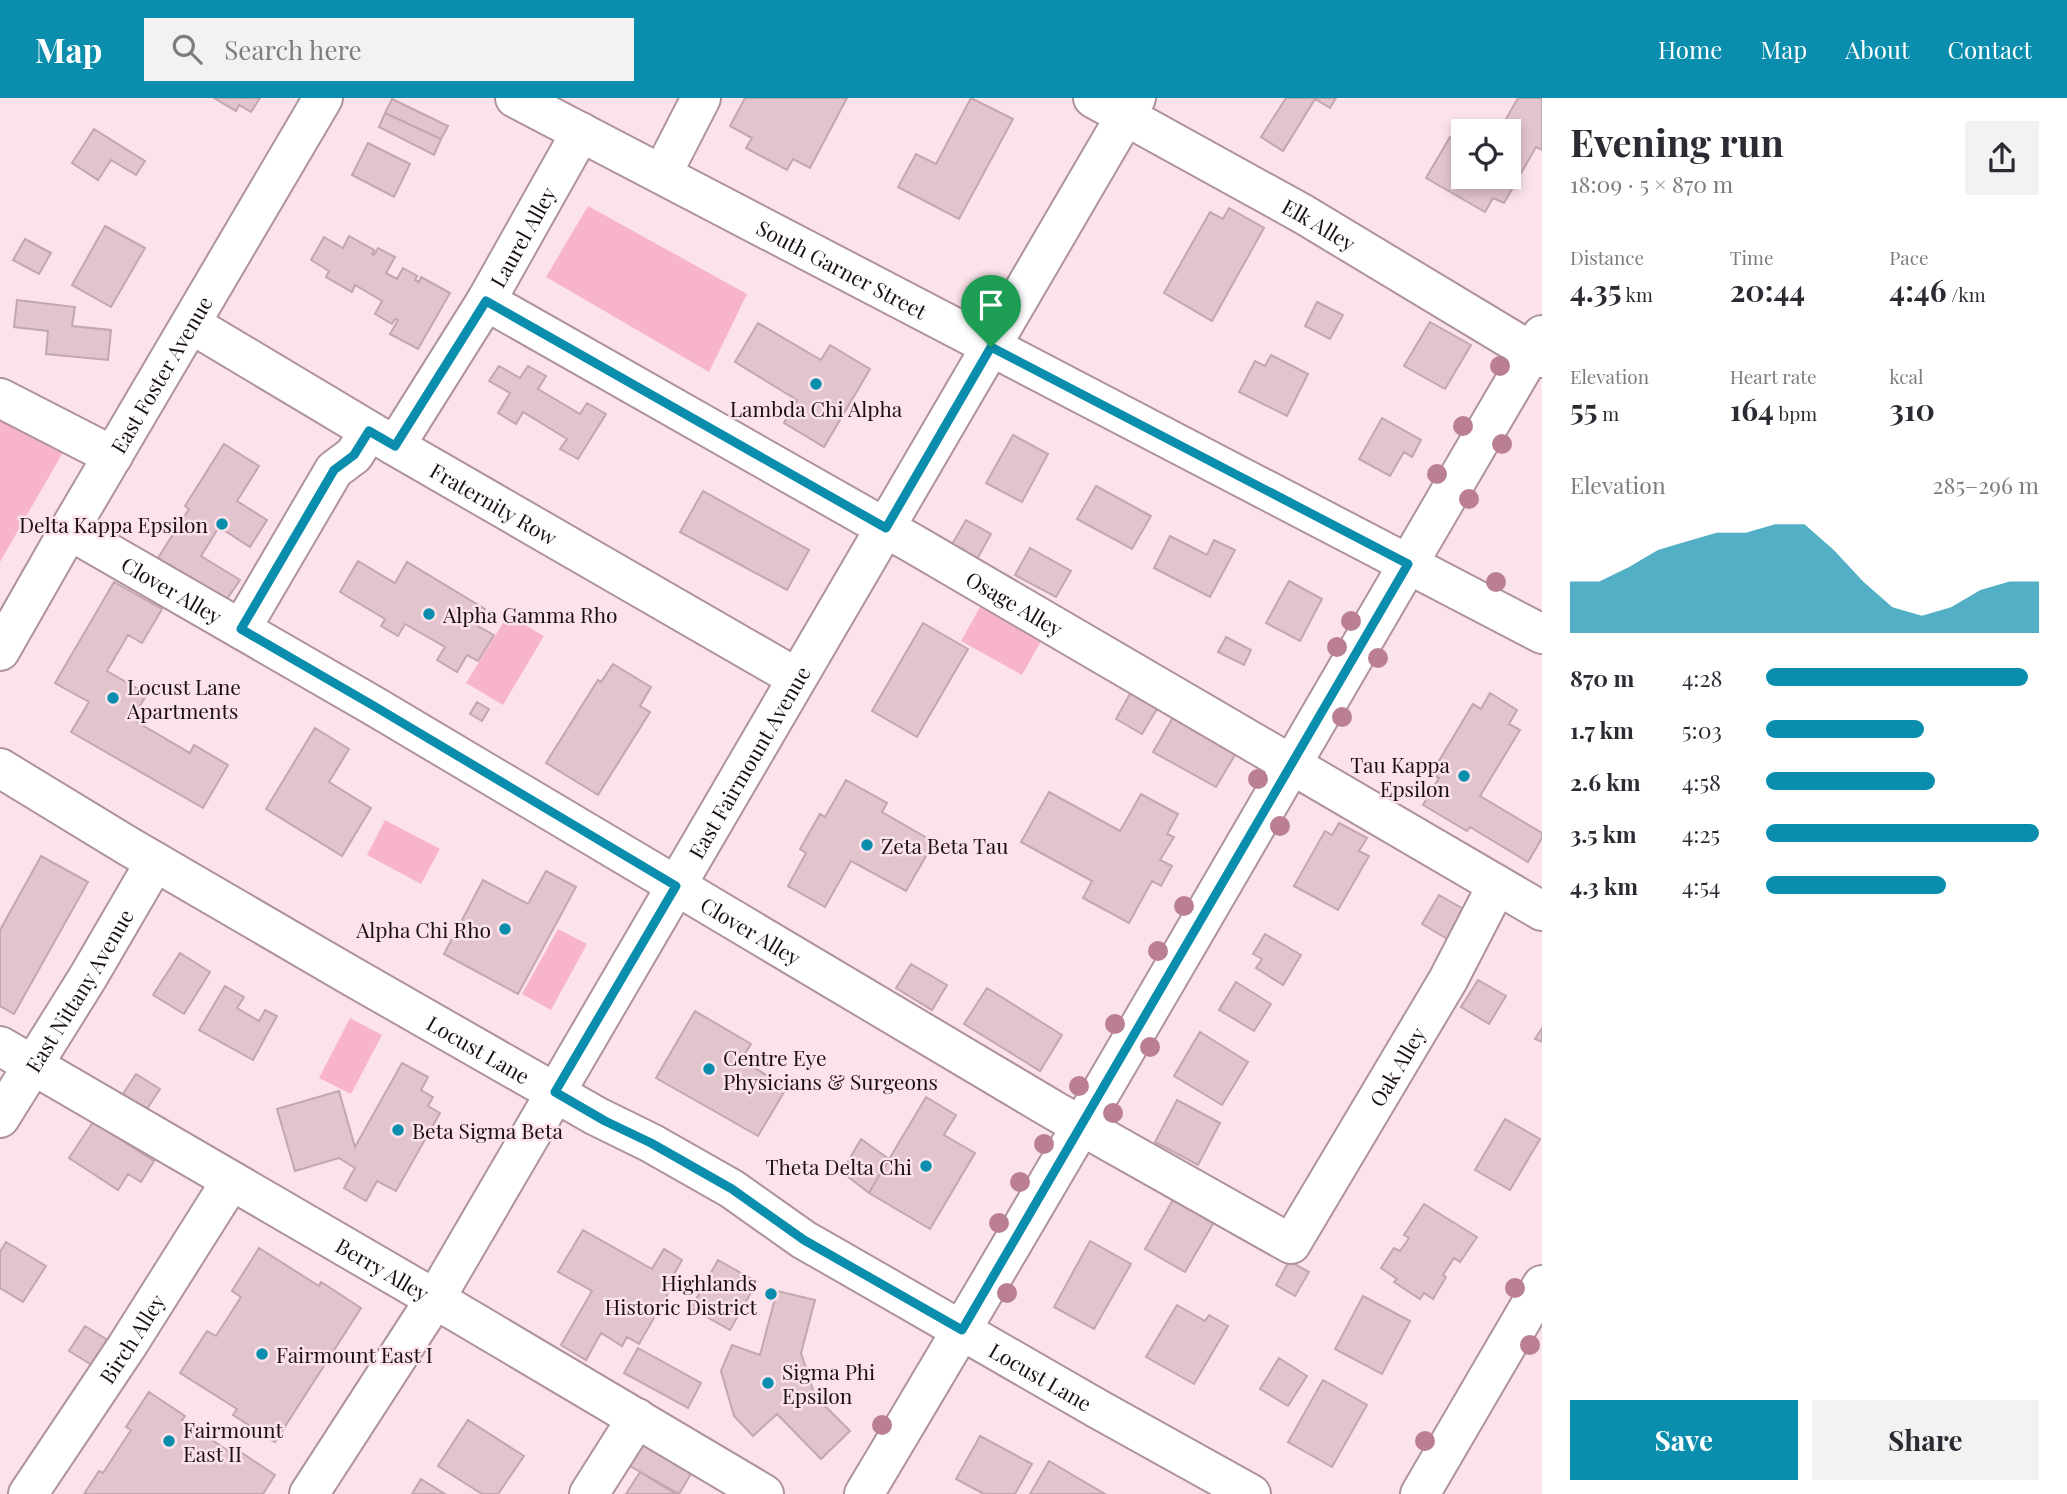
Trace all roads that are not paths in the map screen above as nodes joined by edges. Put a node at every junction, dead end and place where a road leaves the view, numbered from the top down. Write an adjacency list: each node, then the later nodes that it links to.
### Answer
1 (323, 98): 9 (street, East Foster Avenue)
2 (516, 98): 6 (street, South Garner Street)
3 (701, 98): 7 (street)
4 (1093, 98): 5 (street, Elk Alley)
5 (1131, 107): 10 (street, East Fairmount Avenue); 11 (street, Elk Alley)
6 (581, 132): 7 (street, South Garner Street); 8 (street, Laurel Alley)
7 (663, 174): 10 (street, South Garner Street)
8 (486, 301): 13 (street, Laurel Alley); 15 (street, Osage Alley)
9 (191, 324): 13 (street, Fraternity Row); 14 (street, East Foster Avenue)
10 (991, 347): 15 (street, East Fairmount Avenue); 17 (street, South Garner Street)
11 (1539, 348): 17 (street)
12 (0, 398): 14 (street)
13 (382, 439): 18 (street, Laurel Alley); 21 (street, Fraternity Row)
14 (113, 456): 16 (street, East Foster Avenue)
15 (886, 528): 21 (street, East Fairmount Avenue); 22 (street, Osage Alley)
16 (69, 530): 18 (street, Clover Alley); 20 (street, East Foster Avenue)
17 (1408, 564): 19 (street, South Garner Street); 22 (street)
18 (241, 629): 26 (street, Clover Alley)
19 (1542, 634)
20 (0, 651)
21 (797, 678): 26 (street, East Fairmount Avenue)
22 (1290, 764): 25 (street, Osage Alley); 32 (street)
23 (0, 768): 24 (street, Locust Lane)
24 (155, 862): 29 (street, East Nittany Avenue); 30 (street, Locust Lane)
25 (1497, 885): 27 (street, Osage Alley); 34 (street, Oak Alley)
26 (676, 886): 30 (street, East Fairmount Avenue); 32 (street, Clover Alley)
27 (1542, 911)
28 (0, 1046): 29 (street, Berry Alley)
29 (34, 1065): 31 (street, East Nittany Avenue); 33 (street, Berry Alley)
30 (555, 1092): 36 (street, East Fairmount Avenue); 37 (street, Locust Lane)
31 (0, 1118)
32 (1081, 1126): 34 (street, Clover Alley); 37 (street)
33 (231, 1181): 36 (street, Berry Alley); 39 (street, Birch Alley)
34 (1291, 1244)
35 (1542, 1285): 45 (street)
36 (435, 1299): 38 (street, Berry Alley); 40 (street, East Fairmount Avenue)
37 (962, 1330): 43 (street); 44 (street, Locust Lane)
38 (637, 1418): 41 (street); 42 (street, Berry Alley)
39 (28, 1494)
40 (309, 1494)
41 (589, 1494)
42 (764, 1494)
43 (864, 1494)
44 (1251, 1494)
45 (1420, 1494)

